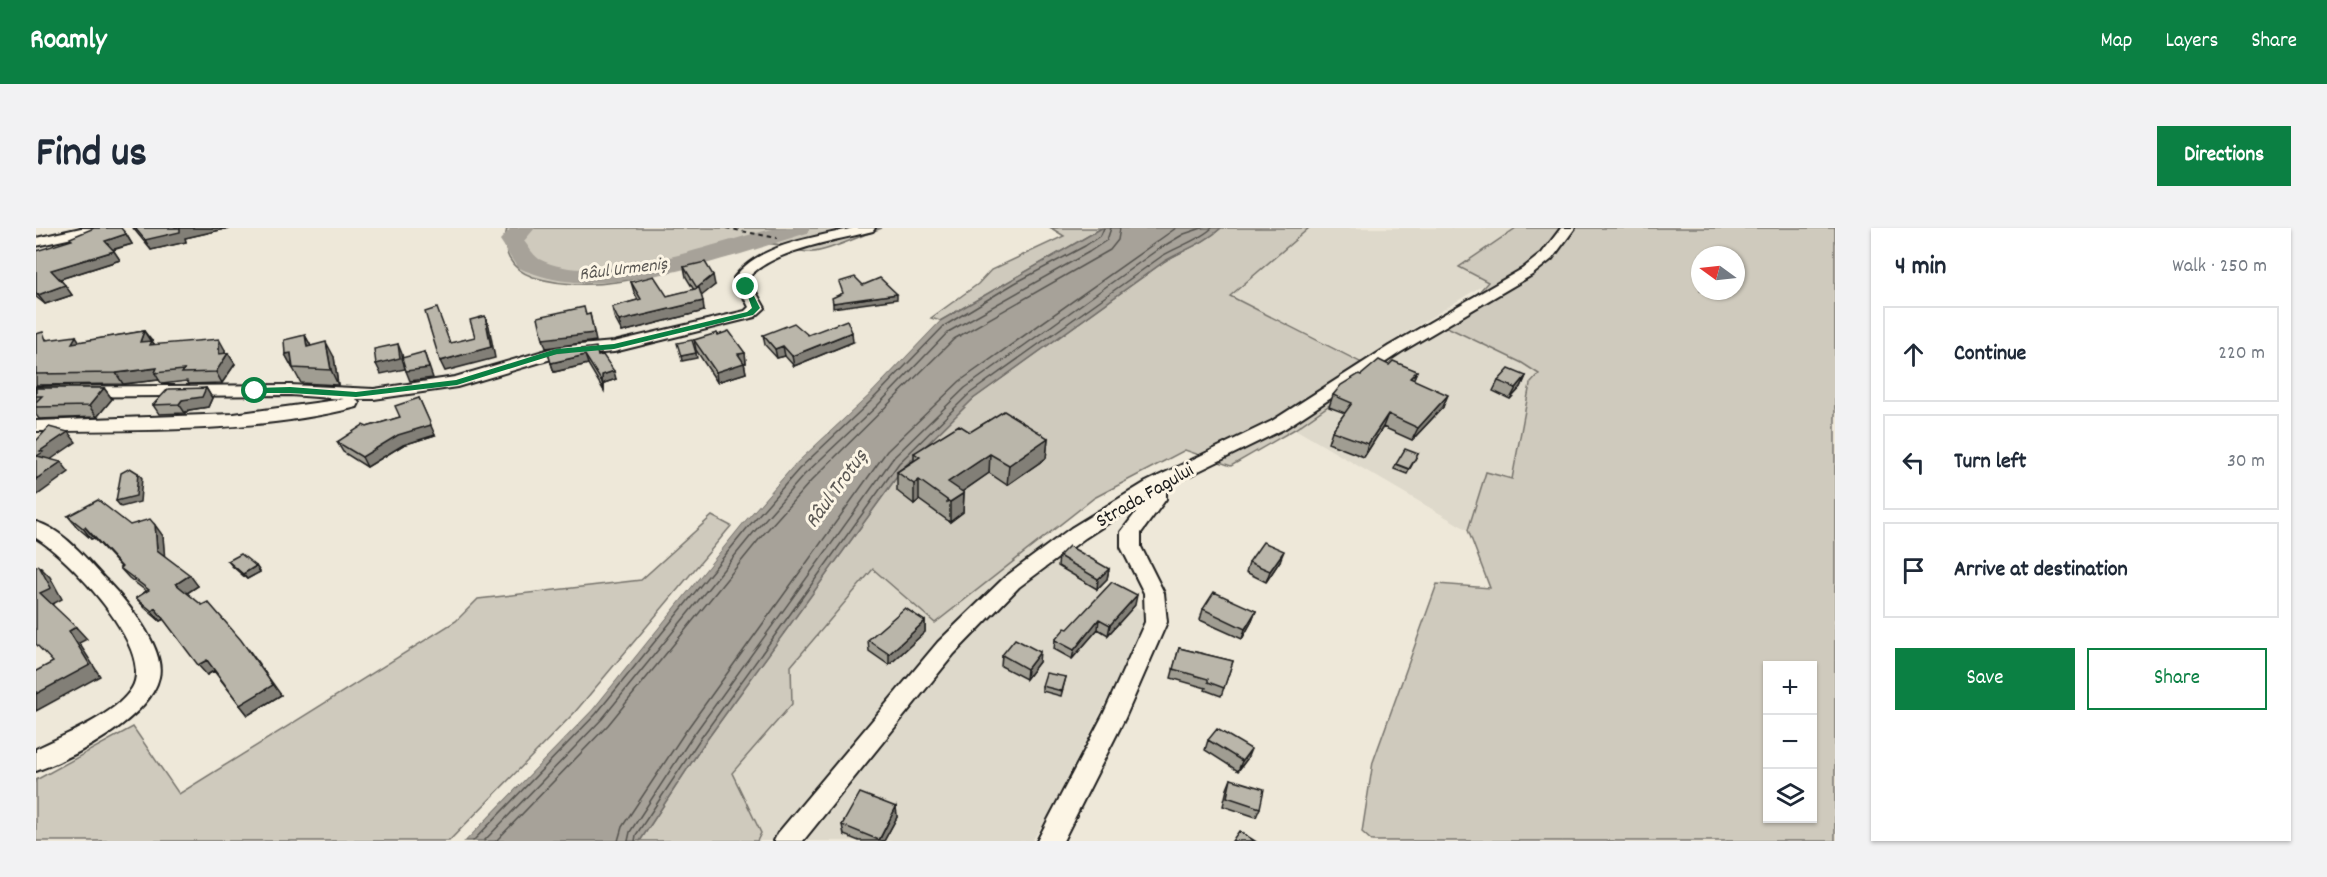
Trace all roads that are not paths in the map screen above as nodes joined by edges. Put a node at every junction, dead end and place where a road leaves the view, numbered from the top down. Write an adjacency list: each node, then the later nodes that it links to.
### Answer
1 (99, 228): 4 (street)
2 (868, 228): 5 (street)
3 (1568, 228): 8 (street, Strada Fagului)
4 (36, 242)
5 (422, 388): 6 (street); 7 (street)
6 (36, 392)
7 (36, 426)
8 (1157, 483): 11 (street, Strada Fagului); 12 (street)
9 (40, 537): 10 (street)
10 (36, 761)
11 (787, 841)
12 (1050, 841)

